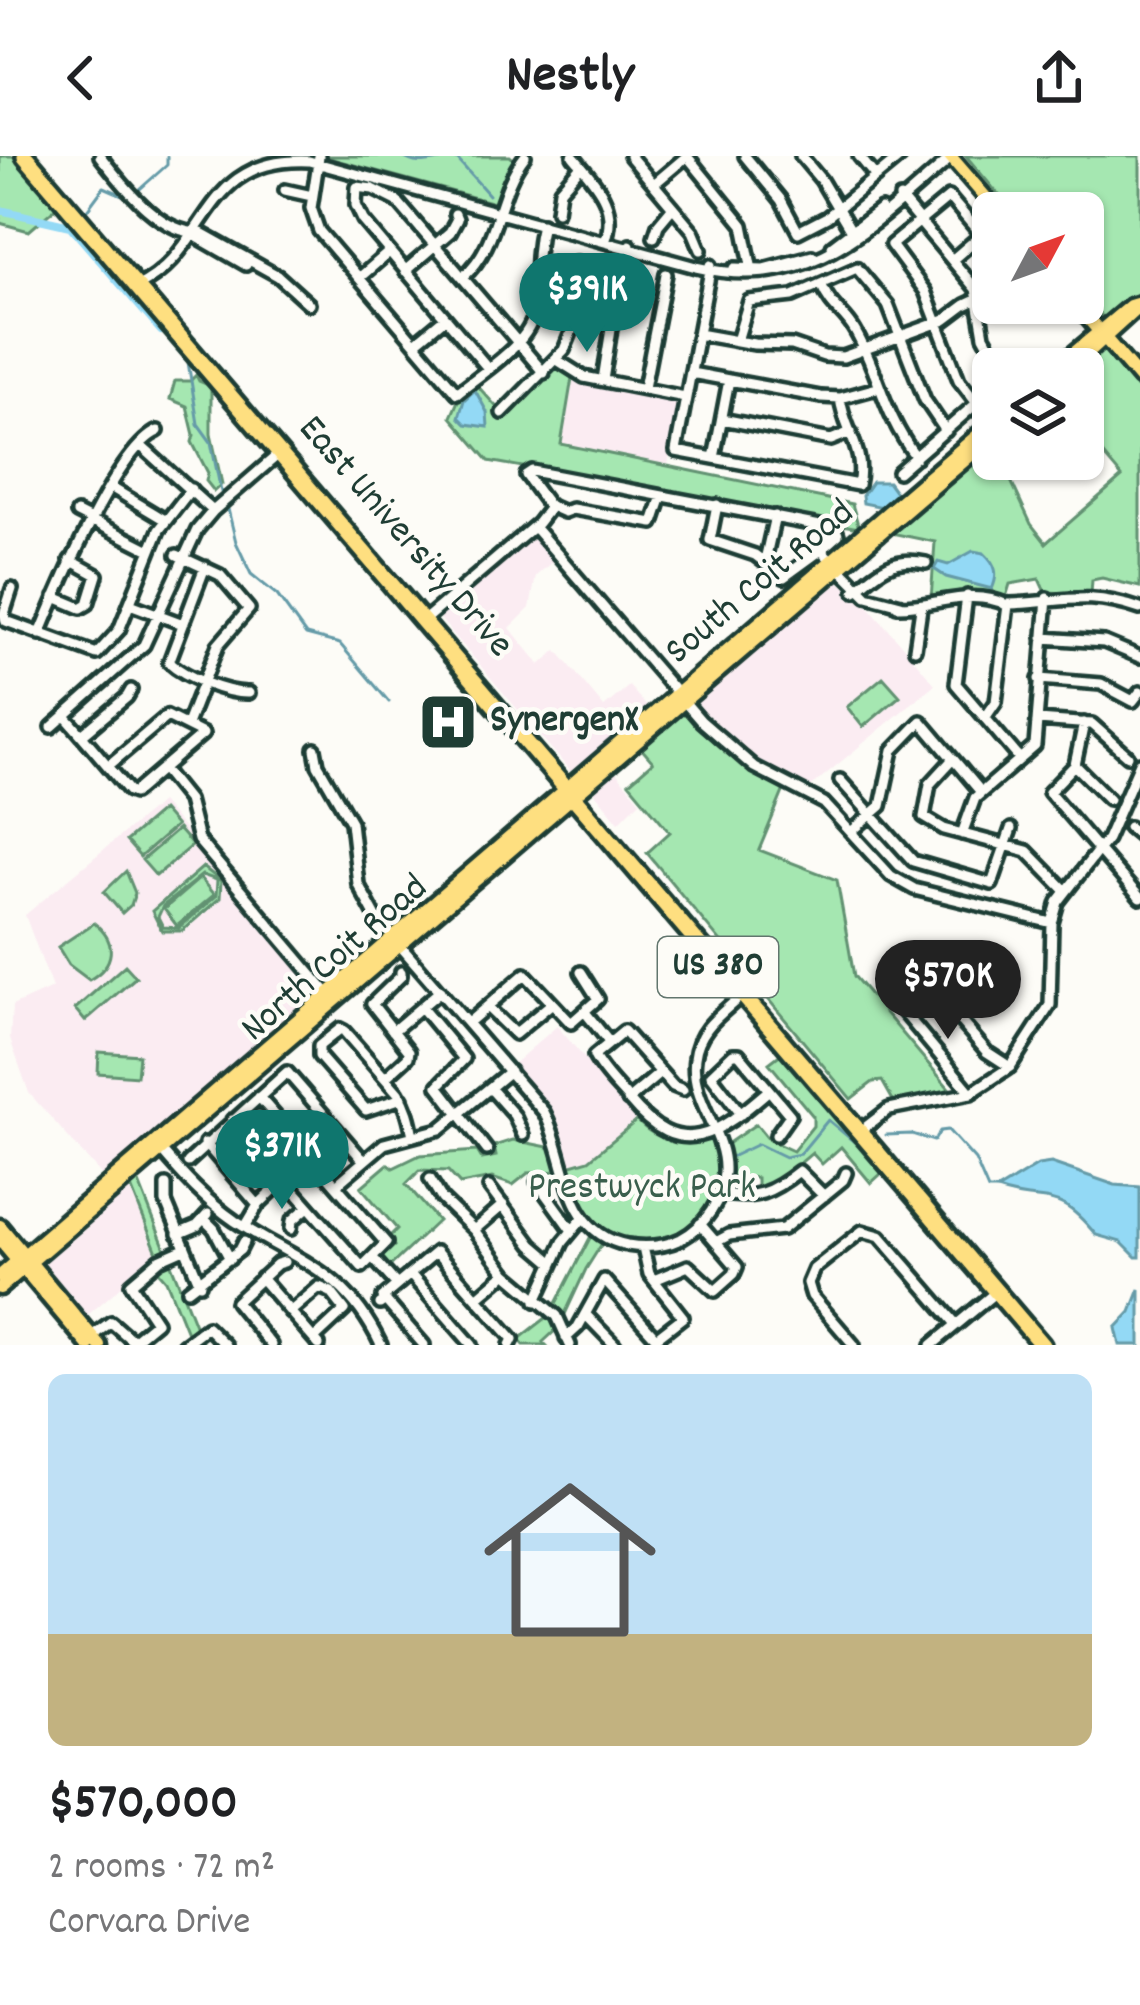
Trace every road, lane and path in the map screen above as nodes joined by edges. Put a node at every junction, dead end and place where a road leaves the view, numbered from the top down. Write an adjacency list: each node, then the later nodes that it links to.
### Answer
1 (25, 156): 47 (highway, US 380)
2 (34, 156): 47 (highway, East University Drive / US 380)
3 (100, 156): 29 (street)
4 (630, 156): 16 (street)
5 (687, 156): 16 (street); 42 (street)
6 (745, 156): 22 (street)
7 (801, 156): 22 (street)
8 (859, 156): 15 (street)
9 (901, 156): 15 (street)
10 (951, 156): 18 (main road); 20 (street)
11 (273, 157): 13 (street); 29 (street)
12 (519, 158): 23 (street)
13 (319, 159): 19 (street); 23 (street)
14 (577, 161): 24 (street); 32 (street)
15 (876, 177): 22 (street)
16 (654, 184): 21 (street)
17 (286, 190): 19 (street)
18 (983, 192)
19 (312, 196): 46 (street)
20 (899, 198): 26 (street); 30 (street)
21 (673, 207): 31 (street); 36 (street)
22 (838, 208): 30 (street)
23 (501, 211): 27 (street); 45 (street)
24 (557, 211)
25 (455, 214): 34 (street)
26 (917, 220): 28 (street); 38 (street); 54 (street)
27 (543, 222): 32 (street); 59 (street)
28 (972, 223)
29 (192, 234): 29 (street); 47 (street)
30 (857, 234): 39 (street)
31 (654, 237)
32 (606, 240): 35 (street)
33 (972, 243): 38 (street)
34 (435, 245): 37 (street); 41 (street); 45 (street)
35 (630, 246): 40 (street); 43 (street)
36 (701, 250)
37 (389, 252): 41 (street); 46 (street)
38 (952, 260): 49 (street)
39 (786, 267): 42 (street); 50 (street)
40 (710, 268): 42 (street); 56 (street)
41 (405, 271): 53 (street)
42 (752, 272)
43 (622, 274): 65 (street); 70 (street)
44 (666, 274): 72 (street)
45 (463, 277): 59 (street)
46 (359, 278): 61 (street)
47 (140, 284): 85 (highway, East University Drive / US 380)
48 (823, 286): 50 (street); 58 (street); 64 (street)
49 (972, 288)
50 (792, 296): 60 (street)
51 (972, 304): 54 (street)
52 (1140, 304): 57 (main road)
53 (445, 318): 61 (street); 66 (street)
54 (938, 323): 58 (street); 76 (street)
55 (1096, 324): 57 (main road)
56 (698, 334): 60 (street); 68 (street)
57 (1104, 334): 62 (main road); 63 (main road); 69 (main road)
58 (900, 337): 64 (street); 81 (street)
59 (517, 341): 66 (street); 67 (street)
60 (737, 341): 64 (street)
61 (415, 344): 66 (street)
62 (1084, 348)
63 (1090, 348)
64 (863, 351): 73 (street)
65 (557, 360): 67 (street); 70 (street)
66 (487, 367)
67 (544, 373): 78 (street)
68 (691, 373): 71 (street); 74 (street)
69 (1140, 374)
70 (603, 380): 72 (street)
71 (729, 380): 75 (street); 79 (street)
72 (644, 388): 74 (street)
73 (877, 388): 75 (street); 87 (street)
74 (685, 397): 88 (street)
75 (840, 398): 82 (street)
76 (972, 399)
77 (972, 408): 81 (street)
78 (502, 412)
79 (722, 419): 82 (street); 88 (street)
80 (158, 431): 84 (street)
81 (946, 431): 87 (street)
82 (851, 432): 88 (street)
83 (972, 443): 110 (main road, South Coit Road)
84 (140, 445): 91 (street); 92 (street)
85 (279, 451): 96 (street); 121 (highway, East University Drive / US 380)
86 (972, 454): 110 (main road, South Coit Road)
87 (916, 457): 89 (street)
88 (714, 458)
89 (898, 472)
90 (572, 479): 93 (street); 95 (street); 97 (street)
91 (112, 488): 100 (street); 101 (street)
92 (190, 489): 96 (street); 100 (street)
93 (662, 496): 94 (street); 97 (street)
94 (717, 505): 99 (street); 107 (street)
95 (551, 506): 97 (street); 102 (street)
96 (212, 509): 105 (street)
97 (566, 510)
98 (76, 513): 101 (street)
99 (775, 516): 104 (street); 107 (street)
100 (165, 520): 103 (street)
101 (92, 522): 103 (street); 106 (street)
102 (536, 525): 121 (street); 131 (street)
103 (150, 550): 116 (street)
104 (821, 550): 107 (street); 110 (street)
105 (179, 556): 109 (street); 120 (street)
106 (70, 560): 114 (street); 114 (street)
107 (764, 560)
108 (926, 563): 112 (street)
109 (205, 567): 122 (street); 128 (street)
110 (837, 568): 112 (street); 131 (main road, South Coit Road)
111 (12, 589): 123 (street)
112 (856, 590): 118 (street)
113 (968, 596): 117 (street); 118 (street); 134 (street)
114 (55, 598): 123 (street)
115 (1047, 598): 117 (street); 119 (street); 124 (street)
116 (130, 604): 120 (street); 123 (street)
117 (1008, 604): 134 (street)
118 (921, 608): 125 (street)
119 (1140, 609)
120 (157, 614): 122 (street); 133 (street)
121 (425, 620): 149 (highway, US 380)
122 (183, 624): 128 (street)
123 (40, 634)
124 (1043, 638): 126 (street); 127 (street)
125 (915, 649)
126 (1140, 657)
127 (1039, 679): 132 (street); 135 (street)
128 (204, 680): 130 (street); 137 (street)
129 (130, 689): 139 (street)
130 (249, 693)
131 (683, 696): 149 (main road, South Coit Road); 155 (street)
132 (1136, 696)
133 (65, 716): 138 (street); 139 (street)
134 (985, 718): 143 (street)
135 (1038, 720): 136 (street); 143 (street)
136 (1084, 723): 141 (street); 145 (street)
137 (188, 724): 146 (street); 147 (street)
138 (52, 728)
139 (82, 735): 146 (street)
140 (315, 749): 163 (street)
141 (1128, 756)
142 (953, 759): 150 (street); 152 (street); 156 (street)
143 (1020, 759): 150 (street)
144 (1140, 763): 159 (street)
145 (1075, 765): 151 (street); 159 (street)
146 (108, 766): 147 (street)
147 (164, 770): 168 (street)
148 (840, 780): 152 (street)
149 (572, 791): 163 (main road, North Coit Road); 167 (highway, US 380)
150 (981, 793): 156 (street)
151 (1109, 799)
152 (871, 816): 155 (street); 158 (street)
153 (1129, 827): 157 (street)
154 (1011, 829): 158 (street)
155 (851, 832): 162 (street)
156 (962, 834): 158 (street)
157 (1140, 836)
158 (1003, 844): 160 (street)
159 (1099, 851): 160 (street); 161 (street)
160 (1065, 890): 162 (street)
161 (1140, 898)
162 (1052, 923): 176 (street)
163 (397, 940): 166 (street); 168 (main road, North Coit Road)
164 (401, 972): 174 (street)
165 (580, 972): 172 (street)
166 (438, 989): 171 (street); 173 (street)
167 (746, 995): 179 (street); 193 (highway, US 380)
168 (331, 997): 198 (main road, North Coit Road)
169 (551, 1004): 170 (street); 170 (street); 172 (street)
170 (487, 1006): 173 (street)
171 (421, 1007): 174 (street); 189 (street)
172 (585, 1012): 175 (street)
173 (468, 1023): 177 (street)
174 (393, 1031): 181 (street)
175 (609, 1042): 178 (street); 188 (street)
176 (1010, 1067): 185 (street); 185 (street)
177 (510, 1071): 182 (street); 215 (street)
178 (660, 1073): 183 (street); 188 (street)
179 (695, 1073): 180 (street); 192 (street)
180 (711, 1075): 184 (street); 190 (street)
181 (385, 1078): 187 (street); 187 (street)
182 (490, 1088): 189 (street); 194 (street)
183 (683, 1090)
184 (769, 1090): 190 (street); 195 (street)
185 (971, 1093): 193 (street)
186 (259, 1096): 191 (street); 200 (street); 207 (street)
187 (401, 1099): 196 (street)
188 (628, 1100): 192 (street)
189 (460, 1113): 196 (street); 199 (street)
190 (741, 1114): 192 (street)
191 (232, 1120): 197 (street); 204 (street)
192 (715, 1130): 209 (street)
193 (864, 1132): 242 (highway, US 380)
194 (523, 1135)
195 (776, 1135)
196 (412, 1136): 200 (street)
197 (205, 1143): 201 (street); 211 (street)
198 (158, 1146): 213 (street); 231 (main road, North Coit Road)
199 (487, 1150)
200 (364, 1161): 207 (street)
201 (188, 1162)
202 (846, 1173): 210 (street)
203 (430, 1179): 222 (street)
204 (284, 1180): 211 (street); 214 (street)
205 (537, 1182): 221 (street)
206 (166, 1185): 223 (street)
207 (336, 1185): 229 (street)
208 (489, 1187): 212 (street)
209 (720, 1193): 210 (street); 217 (street)
210 (824, 1196): 226 (street)
211 (258, 1205): 219 (street)
212 (503, 1205): 222 (street); 233 (street)
213 (214, 1206): 216 (street); 219 (street)
214 (308, 1207): 220 (street); 229 (street)
215 (583, 1218): 221 (street); 227 (street)
216 (204, 1219): 223 (street); 230 (street)
217 (700, 1224): 226 (street); 227 (street)
218 (0, 1226): 231 (main road)
219 (245, 1227): 256 (street)
220 (291, 1228)
221 (572, 1229): 233 (street)
222 (474, 1230): 234 (street)
223 (178, 1234): 228 (street)
224 (0, 1240): 231 (main road)
225 (244, 1242): 230 (street)
226 (716, 1242): 238 (street)
227 (643, 1247): 238 (street)
228 (184, 1249): 239 (street); 249 (street)
229 (374, 1258): 240 (street)
230 (230, 1259): 239 (street)
231 (24, 1262): 236 (main road); 241 (main road); 249 (main road)
232 (284, 1262): 237 (street)
233 (554, 1263): 245 (street)
234 (506, 1273): 244 (street); 245 (street)
235 (410, 1274): 240 (street); 244 (street); 258 (street)
236 (0, 1276)
237 (261, 1278): 246 (street); 255 (street)
238 (654, 1280): 247 (street)
239 (200, 1284): 243 (street)
240 (397, 1285): 257 (street)
241 (0, 1288)
242 (999, 1289): 248 (street); 262 (highway, US 380); 263 (highway, US 380)
243 (188, 1291)
244 (478, 1297): 251 (street)
245 (536, 1300): 252 (street)
246 (290, 1312): 250 (street); 250 (street)
247 (585, 1314): 252 (street); 259 (street)
248 (956, 1324): 260 (street); 261 (street)
249 (89, 1342)
250 (316, 1342)
251 (512, 1342)
252 (568, 1342)
253 (183, 1345): 254 (street)
254 (225, 1345)
255 (272, 1345)
256 (381, 1345)
257 (424, 1345)
258 (472, 1345)
259 (615, 1345)
260 (854, 1345)
261 (932, 1345)
262 (1042, 1345)
263 (1051, 1345)

